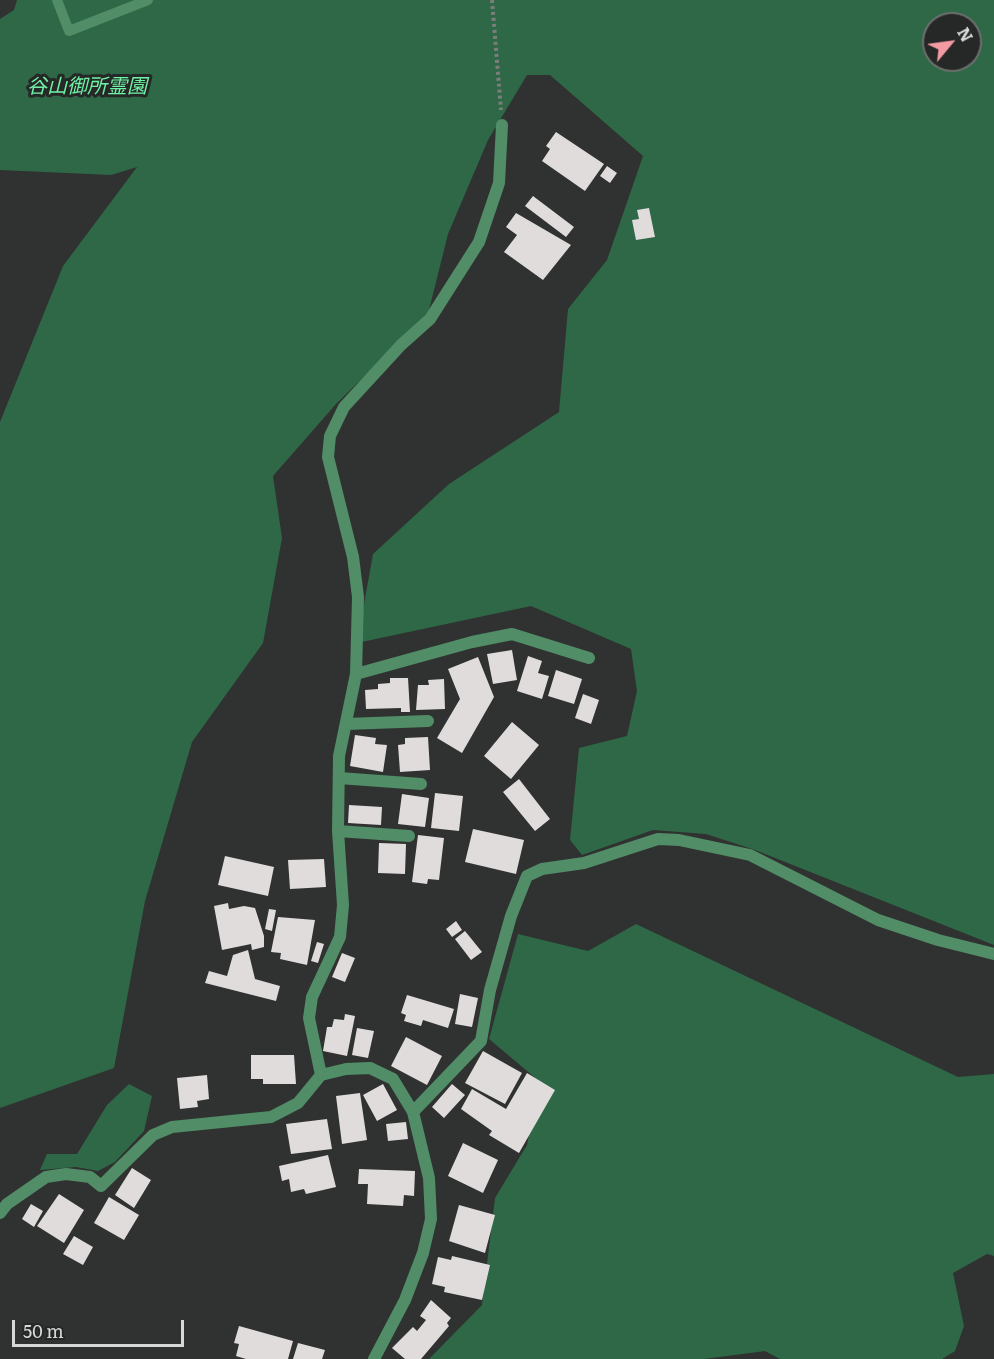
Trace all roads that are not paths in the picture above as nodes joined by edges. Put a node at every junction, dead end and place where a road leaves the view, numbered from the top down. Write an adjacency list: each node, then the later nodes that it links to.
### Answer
1 (57, 0): 2 (lane)
2 (148, 0)
3 (502, 125): 5 (street)
4 (590, 658): 5 (street)
5 (356, 674): 7 (street)
6 (428, 722): 7 (street)
7 (345, 724): 8 (street)
8 (339, 778): 9 (street); 10 (street)
9 (421, 784)
10 (338, 831): 11 (street); 13 (street)
11 (409, 836)
12 (994, 954): 14 (street)
13 (321, 1075): 14 (street); 15 (street)
14 (413, 1112): 16 (street)
15 (0, 1213)
16 (374, 1359)

